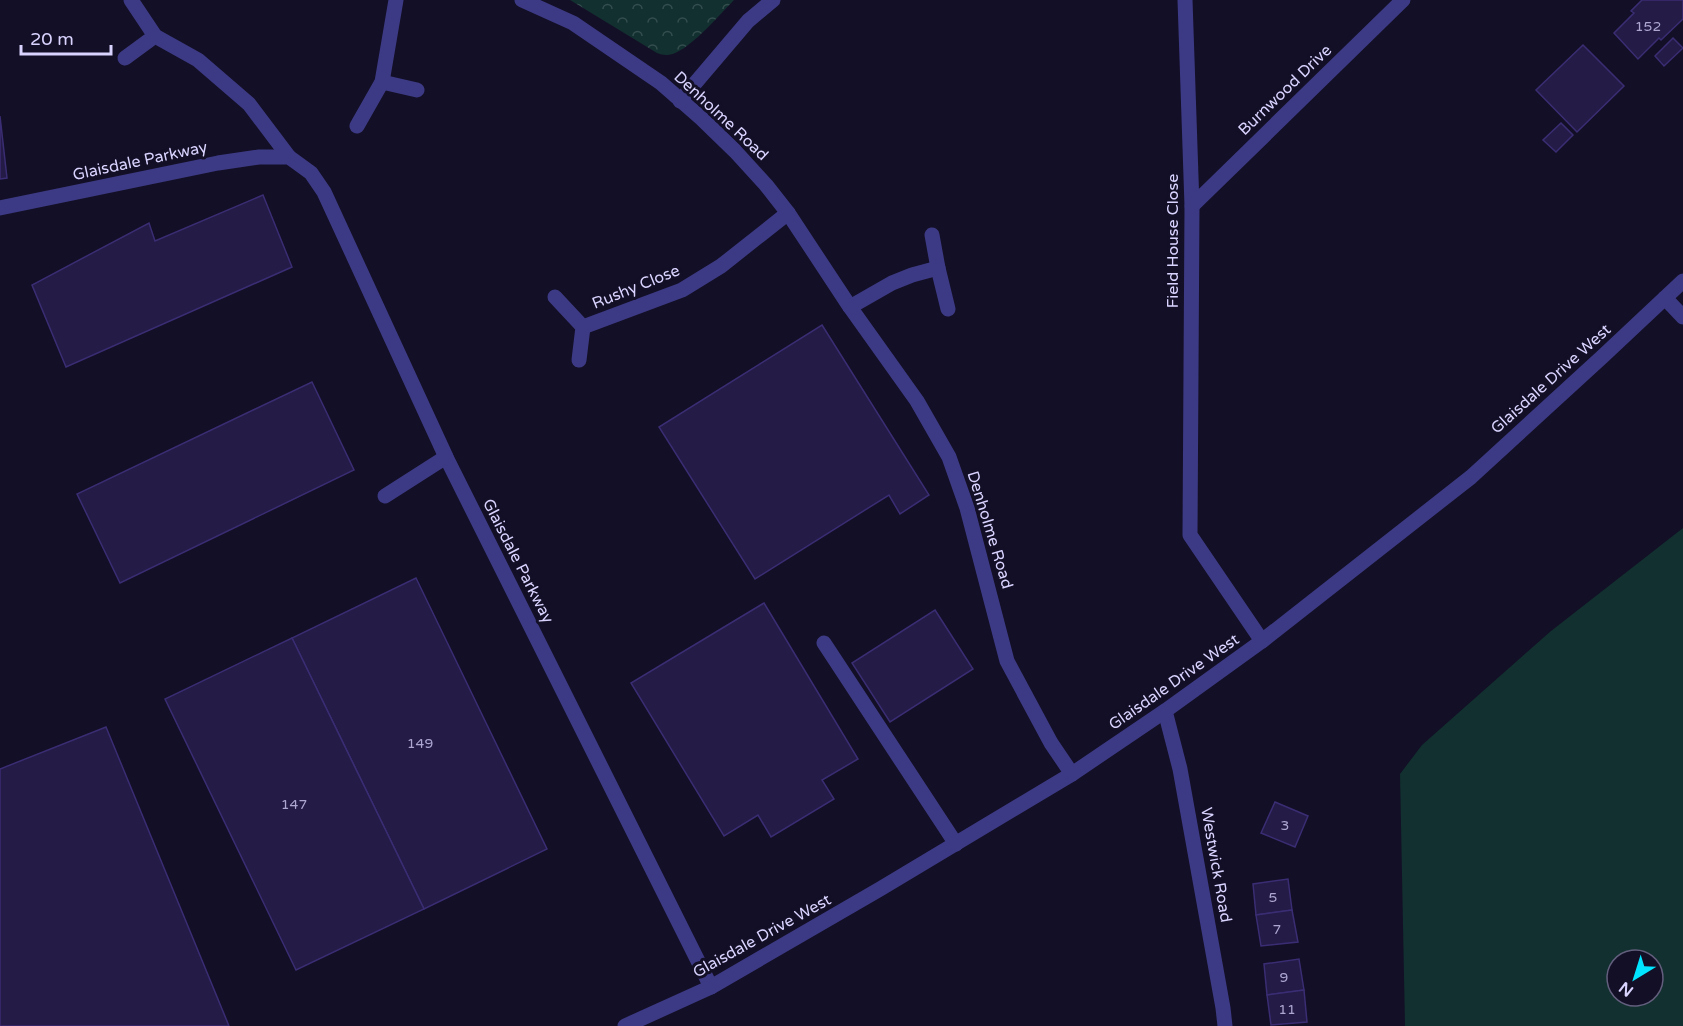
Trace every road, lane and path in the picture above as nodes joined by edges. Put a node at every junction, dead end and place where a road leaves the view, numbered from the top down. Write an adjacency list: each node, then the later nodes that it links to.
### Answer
1 (130, 0): 7 (street, Glaisdale Parkway)
2 (396, 0): 9 (street)
3 (522, 0): 11 (street, Denholme Road)
4 (773, 0): 11 (street)
5 (1185, 0): 14 (street, Field House Close)
6 (1403, 0): 14 (street, Burnwood Drive)
7 (155, 36): 8 (street); 13 (street, Glaisdale Parkway)
8 (125, 58)
9 (382, 82): 10 (street); 12 (street)
10 (417, 90)
11 (680, 101): 16 (street, Denholme Road)
12 (357, 126)
13 (289, 157): 15 (street, Glaisdale Parkway); 27 (street, Glaisdale Parkway)
14 (1192, 206): 29 (street, Field House Close)
15 (0, 208)
16 (788, 213): 22 (street, Denholme Road); 25 (street, Rushy Close)
17 (932, 235): 18 (street)
18 (938, 268): 22 (street); 23 (street)
19 (1683, 281): 21 (street, Glaisdale Drive West)
20 (555, 297): 25 (street, Rushy Close)
21 (1665, 298): 24 (street); 29 (street, Glaisdale Drive West)
22 (850, 307): 32 (street, Denholme Road)
23 (948, 309)
24 (1683, 316)
25 (583, 327): 26 (street, Rushy Close)
26 (579, 360)
27 (446, 457): 28 (street); 34 (street, Glaisdale Parkway)
28 (385, 496)
29 (1262, 641): 31 (street, Glaisdale Drive West)
30 (824, 643): 33 (street)
31 (1165, 711): 32 (street, Glaisdale Drive West); 36 (street, Westwick Road)
32 (1072, 774): 33 (street, Glaisdale Drive West)
33 (956, 844): 34 (street, Glaisdale Drive West)
34 (711, 987): 35 (street, Glaisdale Drive West)
35 (625, 1026)
36 (1225, 1026)

